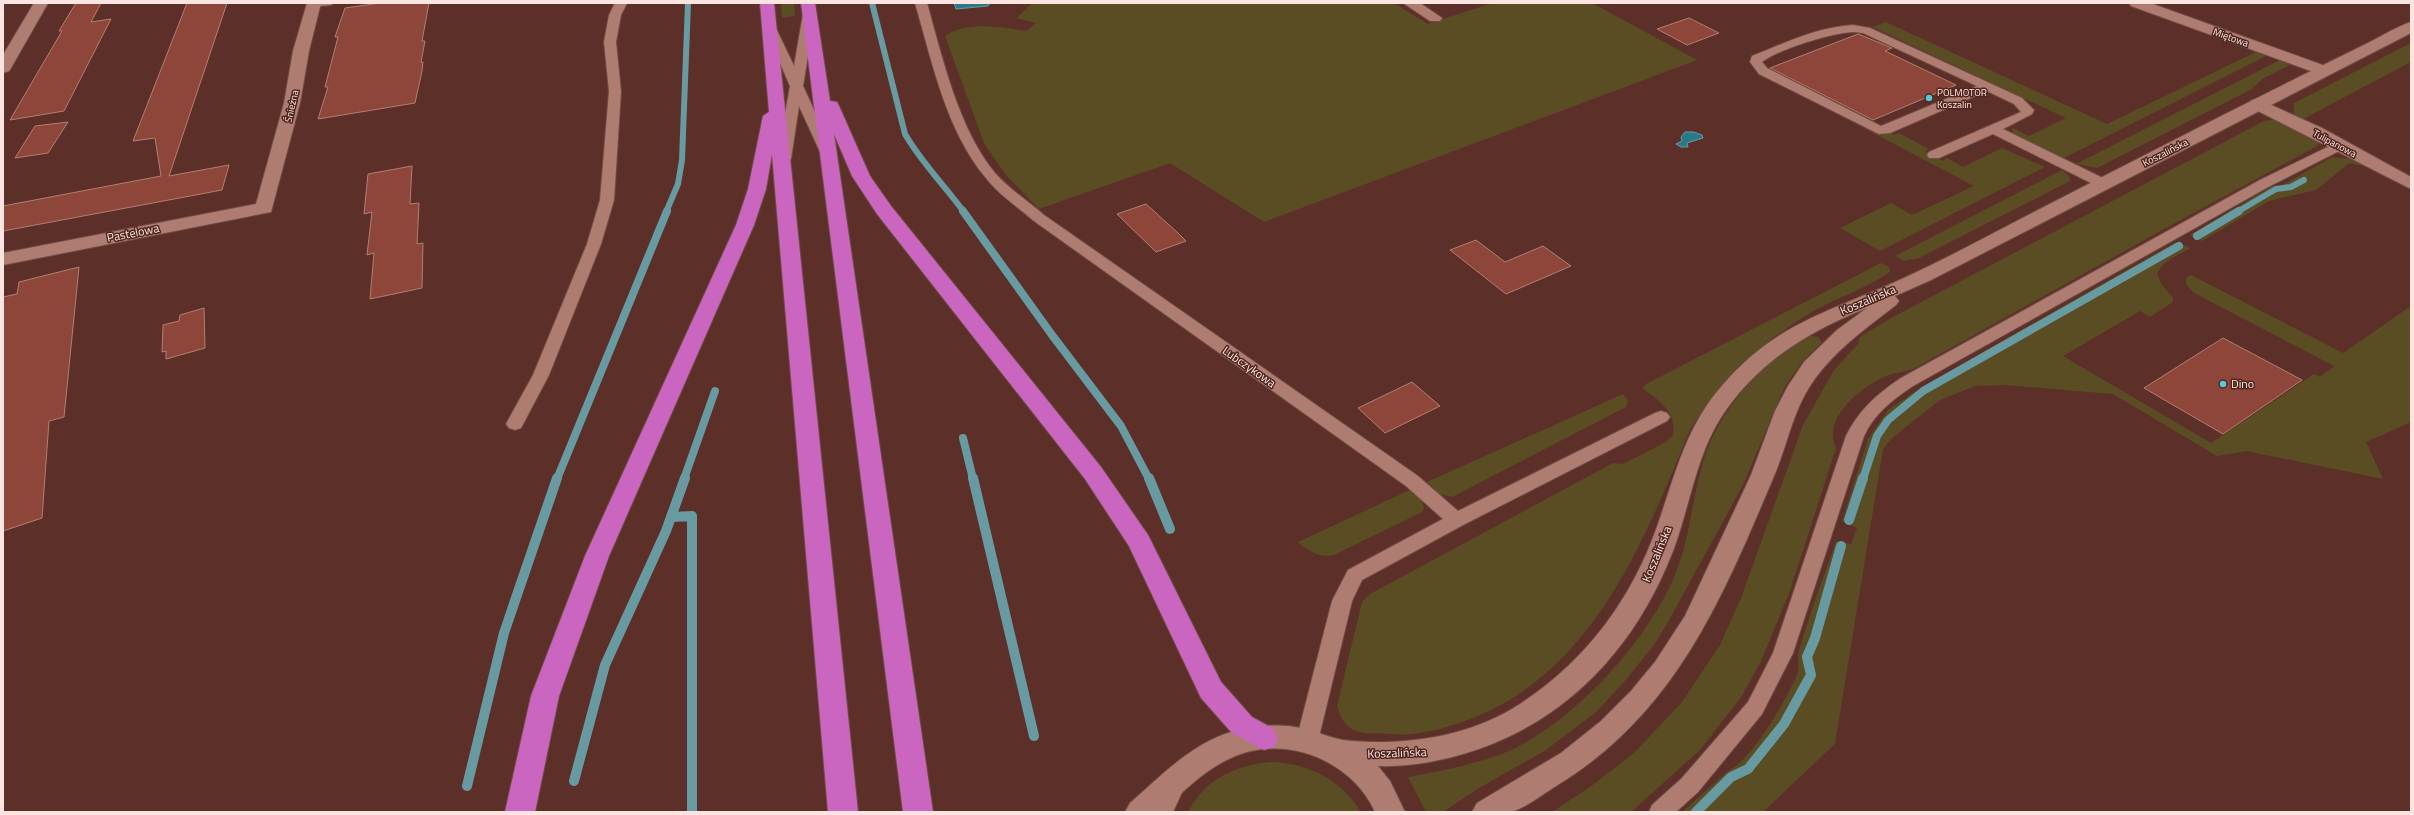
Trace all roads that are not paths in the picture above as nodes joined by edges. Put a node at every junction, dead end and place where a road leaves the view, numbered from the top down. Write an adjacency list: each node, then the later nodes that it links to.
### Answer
1 (41, 3): 11 (main road)
2 (621, 3): 27 (lane)
3 (921, 3): 28 (lane, Lubczykowa)
4 (1410, 3): 9 (main road)
5 (2136, 3): 12 (main road, Miętowa)
6 (318, 4): 23 (main road, Śnieżna)
7 (809, 7): 13 (highway); 14 (lane)
8 (768, 13): 14 (highway)
9 (1435, 18)
10 (2411, 27): 12 (main road, Koszalińska)
11 (3, 68)
12 (2325, 71): 16 (main road, Koszalińska)
13 (820, 79): 20 (highway); 29 (highway)
14 (787, 86): 20 (lane); 33 (highway); 34 (highway)
15 (1986, 87): 15 (lane); 17 (lane)
16 (2258, 104): 18 (main road, Tulipanowa); 21 (main road, Koszalińska)
17 (1992, 129): 19 (lane); 21 (lane)
18 (2340, 145): 22 (main road, Tulipanowa); 40 (lane)
19 (1934, 155)
20 (829, 158): 35 (highway)
21 (2104, 184): 25 (main road, Koszalińska)
22 (2411, 184)
23 (264, 208): 24 (main road, Pastelowa)
24 (3, 259)
25 (1920, 279): 31 (main road, Koszalińska); 39 (main road, Koszalińska)
26 (1661, 416): 28 (lane)
27 (515, 424)
28 (1456, 520): 30 (lane)
29 (1264, 738): 30 (main road); 32 (main road)
30 (1307, 741): 31 (main road)
31 (1342, 752): 38 (main road)
32 (1176, 783): 36 (main road); 37 (lane)
33 (520, 812)
34 (843, 812)
35 (918, 812)
36 (1140, 812)
37 (1162, 812)
38 (1390, 812)
39 (1487, 812)
40 (1660, 812)

